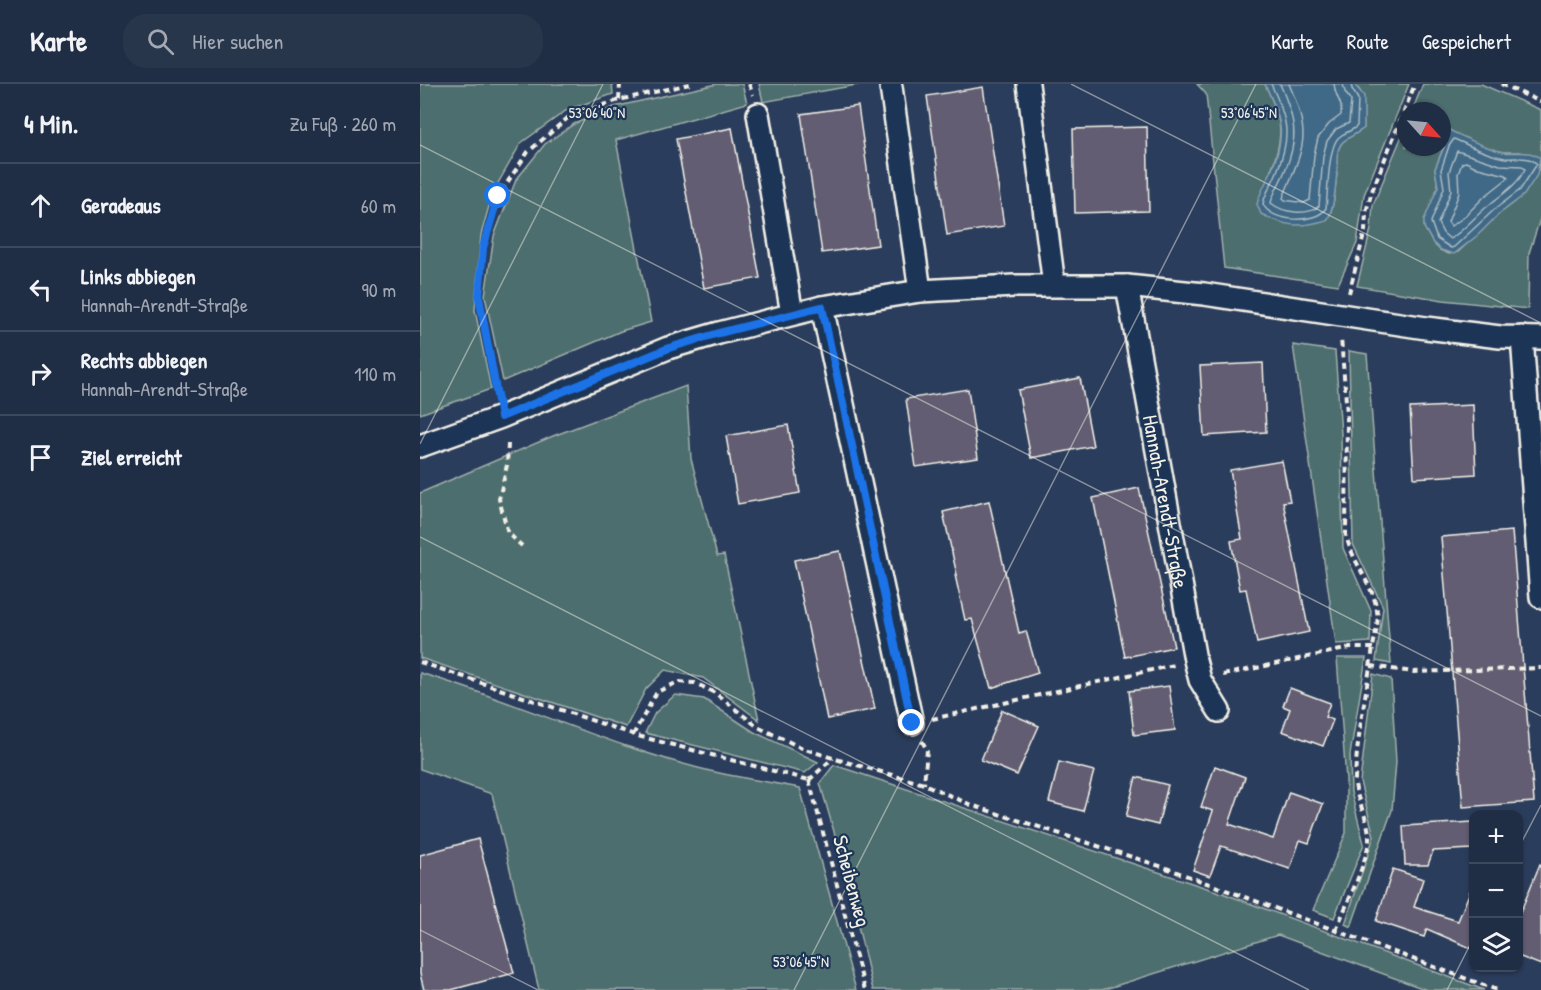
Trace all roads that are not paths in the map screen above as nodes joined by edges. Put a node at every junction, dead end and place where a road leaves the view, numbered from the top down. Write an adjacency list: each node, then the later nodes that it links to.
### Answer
1 (1028, 84): 4 (street)
2 (891, 87): 6 (street)
3 (758, 114): 8 (street)
4 (1054, 285): 5 (street); 6 (street)
5 (1127, 286): 9 (street); 12 (street, Hannah-Arendt-Straße)
6 (921, 291): 7 (street)
7 (822, 307): 8 (street); 13 (street)
8 (792, 314): 10 (street)
9 (1532, 337): 11 (street)
10 (420, 446)
11 (1541, 597)
12 (1219, 711)
13 (912, 723)

